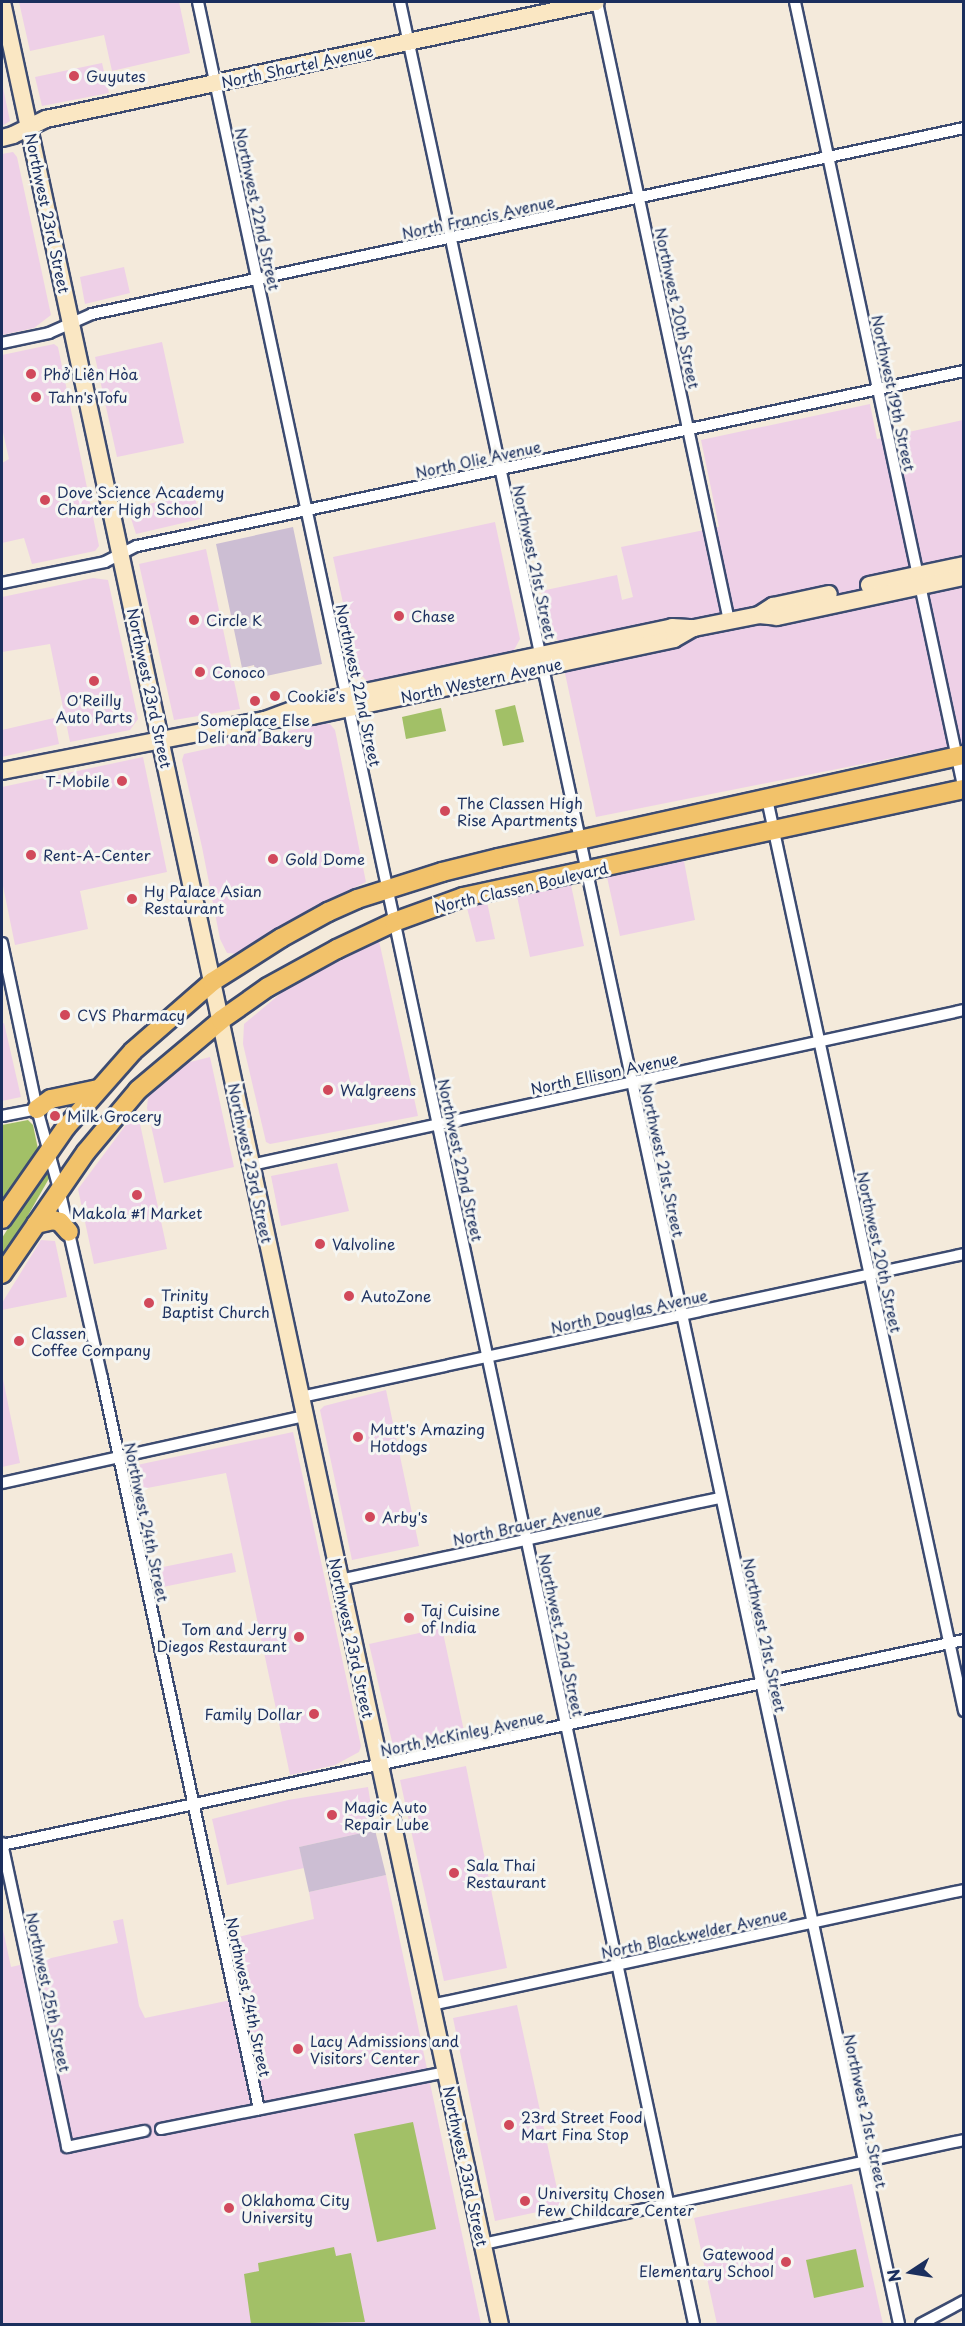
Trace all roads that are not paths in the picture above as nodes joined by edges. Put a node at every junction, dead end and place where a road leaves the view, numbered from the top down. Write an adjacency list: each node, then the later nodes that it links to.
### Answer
1 (2, 2): 8 (main road, Northwest 23rd Street)
2 (198, 2): 7 (street, Northwest 22nd Street)
3 (400, 2): 6 (street, Northwest 21st Street)
4 (596, 2): 6 (main road, North Shartel Avenue); 12 (street, Northwest 20th Street)
5 (795, 2): 11 (street, Northwest 19th Street)
6 (409, 41): 7 (main road, North Shartel Avenue); 13 (street, Northwest 21st Street)
7 (215, 83): 8 (main road, North Shartel Avenue); 14 (street, Northwest 22nd Street)
8 (29, 127): 10 (main road, North Shartel Avenue); 15 (main road, Northwest 23rd Street)
9 (963, 128): 11 (street, North Francis Avenue)
10 (2, 138)
11 (829, 158): 12 (street, North Francis Avenue); 18 (street, Northwest 19th Street)
12 (639, 198): 13 (street, North Francis Avenue); 19 (street, Northwest 20th Street)
13 (451, 238): 14 (street, North Francis Avenue); 20 (street, Northwest 21st Street)
14 (257, 279): 15 (street, North Francis Avenue); 21 (street, Northwest 22nd Street)
15 (71, 322): 16 (street, North Francis Avenue); 22 (main road, Northwest 23rd Street)
16 (2, 342)
17 (963, 370): 18 (street, North Olie Avenue)
18 (878, 389): 19 (street, North Olie Avenue); 25 (street, Northwest 19th Street)
19 (689, 430): 20 (street, North Olie Avenue); 27 (street, Northwest 20th Street)
20 (500, 470): 21 (street, North Olie Avenue); 28 (street, Northwest 21st Street)
21 (307, 511): 22 (street, North Olie Avenue); 29 (street, Northwest 22nd Street)
22 (121, 555): 26 (street, North Olie Avenue); 30 (main road, Northwest 23rd Street)
23 (963, 565): 25 (main road, North Western Avenue)
24 (963, 577): 25 (main road, North Western Avenue)
25 (918, 580): 27 (main road, North Western Avenue); 31 (street, Northwest 19th Street)
26 (2, 584)
27 (729, 621): 28 (main road, North Western Avenue)
28 (541, 661): 29 (main road, North Western Avenue); 36 (street, Northwest 21st Street)
29 (348, 702): 30 (main road, North Western Avenue); 38 (street, Northwest 22nd Street)
30 (161, 741): 32 (main road, North Western Avenue); 41 (main road, Northwest 23rd Street)
31 (960, 756): 33 (street, Northwest 19th Street); 34 (main road, North Classen Boulevard)
32 (2, 771)
33 (963, 790): 35 (main road, North Classen Boulevard)
34 (767, 799): 35 (street, Northwest 20th Street); 36 (main road, North Classen Boulevard)
35 (774, 830): 37 (main road, North Classen Boulevard); 44 (street, Northwest 20th Street)
36 (579, 840): 37 (street, Northwest 21st Street); 38 (main road, North Classen Boulevard)
37 (586, 870): 39 (main road, North Classen Boulevard); 45 (street, Northwest 21st Street)
38 (388, 890): 39 (street, Northwest 22nd Street); 41 (main road, North Classen Boulevard)
39 (394, 922): 43 (main road, North Classen Boulevard); 49 (street, Northwest 22nd Street)
40 (2, 943): 47 (street, Northwest 24th Street)
41 (212, 982): 43 (main road, Northwest 23rd Street); 46 (main road, North Classen Boulevard)
42 (963, 1010): 44 (street, North Ellison Avenue)
43 (221, 1020): 51 (main road, Northwest 23rd Street); 52 (main road, North Classen Boulevard)
44 (819, 1041): 45 (street, North Ellison Avenue); 58 (street, Northwest 20th Street)
45 (631, 1082): 49 (street, North Ellison Avenue); 59 (street, Northwest 21st Street)
46 (98, 1089): 47 (main road); 50 (main road, North Classen Boulevard)
47 (37, 1109): 48 (street); 50 (street, Northwest 24th Street)
48 (2, 1116)
49 (438, 1124): 51 (street, North Ellison Avenue); 60 (street, Northwest 22nd Street)
50 (49, 1150): 52 (street, Northwest 24th Street); 53 (main road, North Classen Boulevard)
51 (251, 1165): 61 (main road, Northwest 23rd Street)
52 (60, 1189): 54 (main road, North Classen Boulevard); 55 (street, Northwest 24th Street)
53 (2, 1219)
54 (36, 1224): 55 (main road); 57 (main road, North Classen Boulevard)
55 (69, 1232): 63 (street, Northwest 24th Street)
56 (963, 1254): 58 (street, North Douglas Avenue)
57 (2, 1274)
58 (870, 1274): 59 (street, North Douglas Avenue); 69 (street, Northwest 20th Street)
59 (681, 1315): 60 (street, North Douglas Avenue); 65 (street, Northwest 21st Street)
60 (487, 1357): 61 (street, North Douglas Avenue); 66 (street, Northwest 22nd Street)
61 (301, 1397): 62 (main road, Northwest 23rd Street)
62 (305, 1416): 63 (street); 67 (main road, Northwest 23rd Street)
63 (118, 1456): 64 (street); 74 (street, Northwest 24th Street)
64 (2, 1482)
65 (720, 1498): 66 (street, North Brauer Avenue); 70 (street, Northwest 21st Street)
66 (526, 1540): 67 (street, North Brauer Avenue); 72 (street, Northwest 22nd Street)
67 (340, 1580): 73 (main road, Northwest 23rd Street)
68 (963, 1641): 69 (street, North McKinley Avenue)
69 (949, 1644): 70 (street, North McKinley Avenue); 71 (street, Northwest 20th Street)
70 (760, 1684): 72 (street, North McKinley Avenue); 77 (street, Northwest 21st Street)
71 (963, 1711)
72 (566, 1726): 73 (street, North McKinley Avenue); 78 (street, Northwest 22nd Street)
73 (379, 1765): 74 (street, North McKinley Avenue); 79 (main road, Northwest 23rd Street)
74 (192, 1806): 75 (street, North McKinley Avenue); 81 (street, Northwest 24th Street)
75 (2, 1844): 83 (street, Northwest 25th Street)
76 (963, 1890): 77 (street, North Blackwelder Avenue)
77 (811, 1923): 78 (street, North Blackwelder Avenue); 85 (street, Northwest 21st Street)
78 (617, 1965): 79 (street, North Blackwelder Avenue); 86 (street, Northwest 22nd Street)
79 (431, 2005): 80 (main road, Northwest 23rd Street)
80 (446, 2072): 81 (street); 87 (main road, Northwest 23rd Street)
81 (259, 2109): 82 (street)
82 (161, 2129)
83 (144, 2131)
84 (963, 2140): 85 (street)
85 (862, 2162): 86 (street); 91 (street, Northwest 21st Street)
86 (668, 2203): 87 (street); 90 (street, Northwest 22nd Street)
87 (483, 2244): 89 (main road, Northwest 23rd Street)
88 (963, 2301): 92 (street)
89 (500, 2325)
90 (694, 2325)
91 (898, 2325)
92 (921, 2325)

